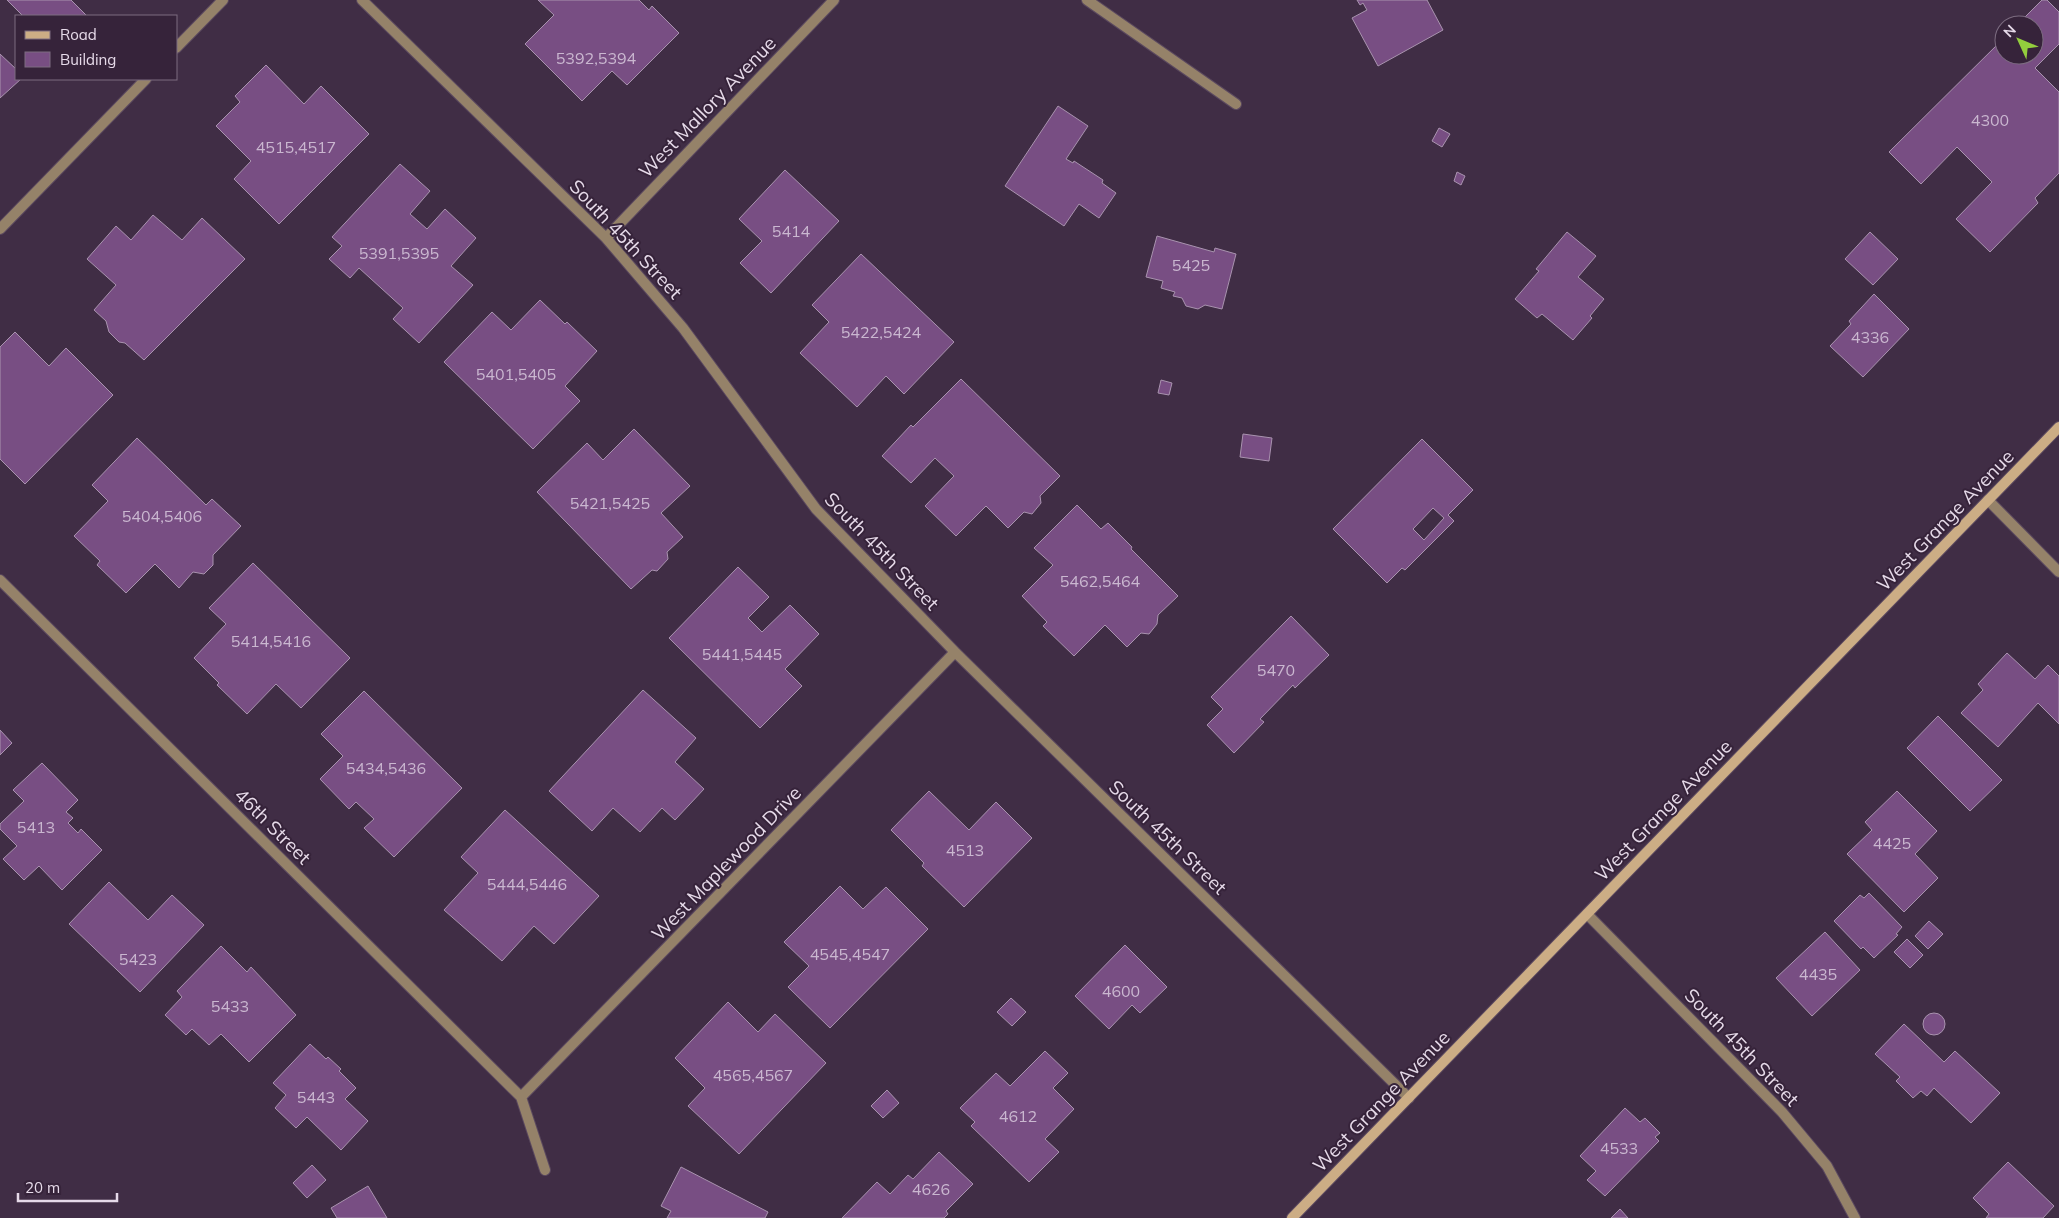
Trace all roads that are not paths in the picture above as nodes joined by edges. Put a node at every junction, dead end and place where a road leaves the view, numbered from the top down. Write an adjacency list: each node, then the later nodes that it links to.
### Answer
1 (222, 0): 5 (street)
2 (362, 0): 9 (street, South 45th Street)
3 (834, 0): 9 (street, West Mallory Avenue)
4 (1087, 0): 7 (street)
5 (178, 46)
6 (145, 80): 8 (street)
7 (1236, 104)
8 (0, 229)
9 (606, 238): 14 (street, South 45th Street)
10 (2059, 427): 11 (street, West Grange Avenue)
11 (1988, 500): 12 (street); 15 (street, West Grange Avenue)
12 (2059, 572)
13 (0, 580): 16 (street, 46th Street)
14 (955, 652): 16 (street, West Maplewood Drive); 17 (street, South 45th Street)
15 (1587, 914): 17 (street, West Grange Avenue); 20 (street, South 45th Street)
16 (521, 1097): 18 (street)
17 (1409, 1098): 19 (street, West Grange Avenue)
18 (545, 1170)
19 (1292, 1218)
20 (1856, 1218)

